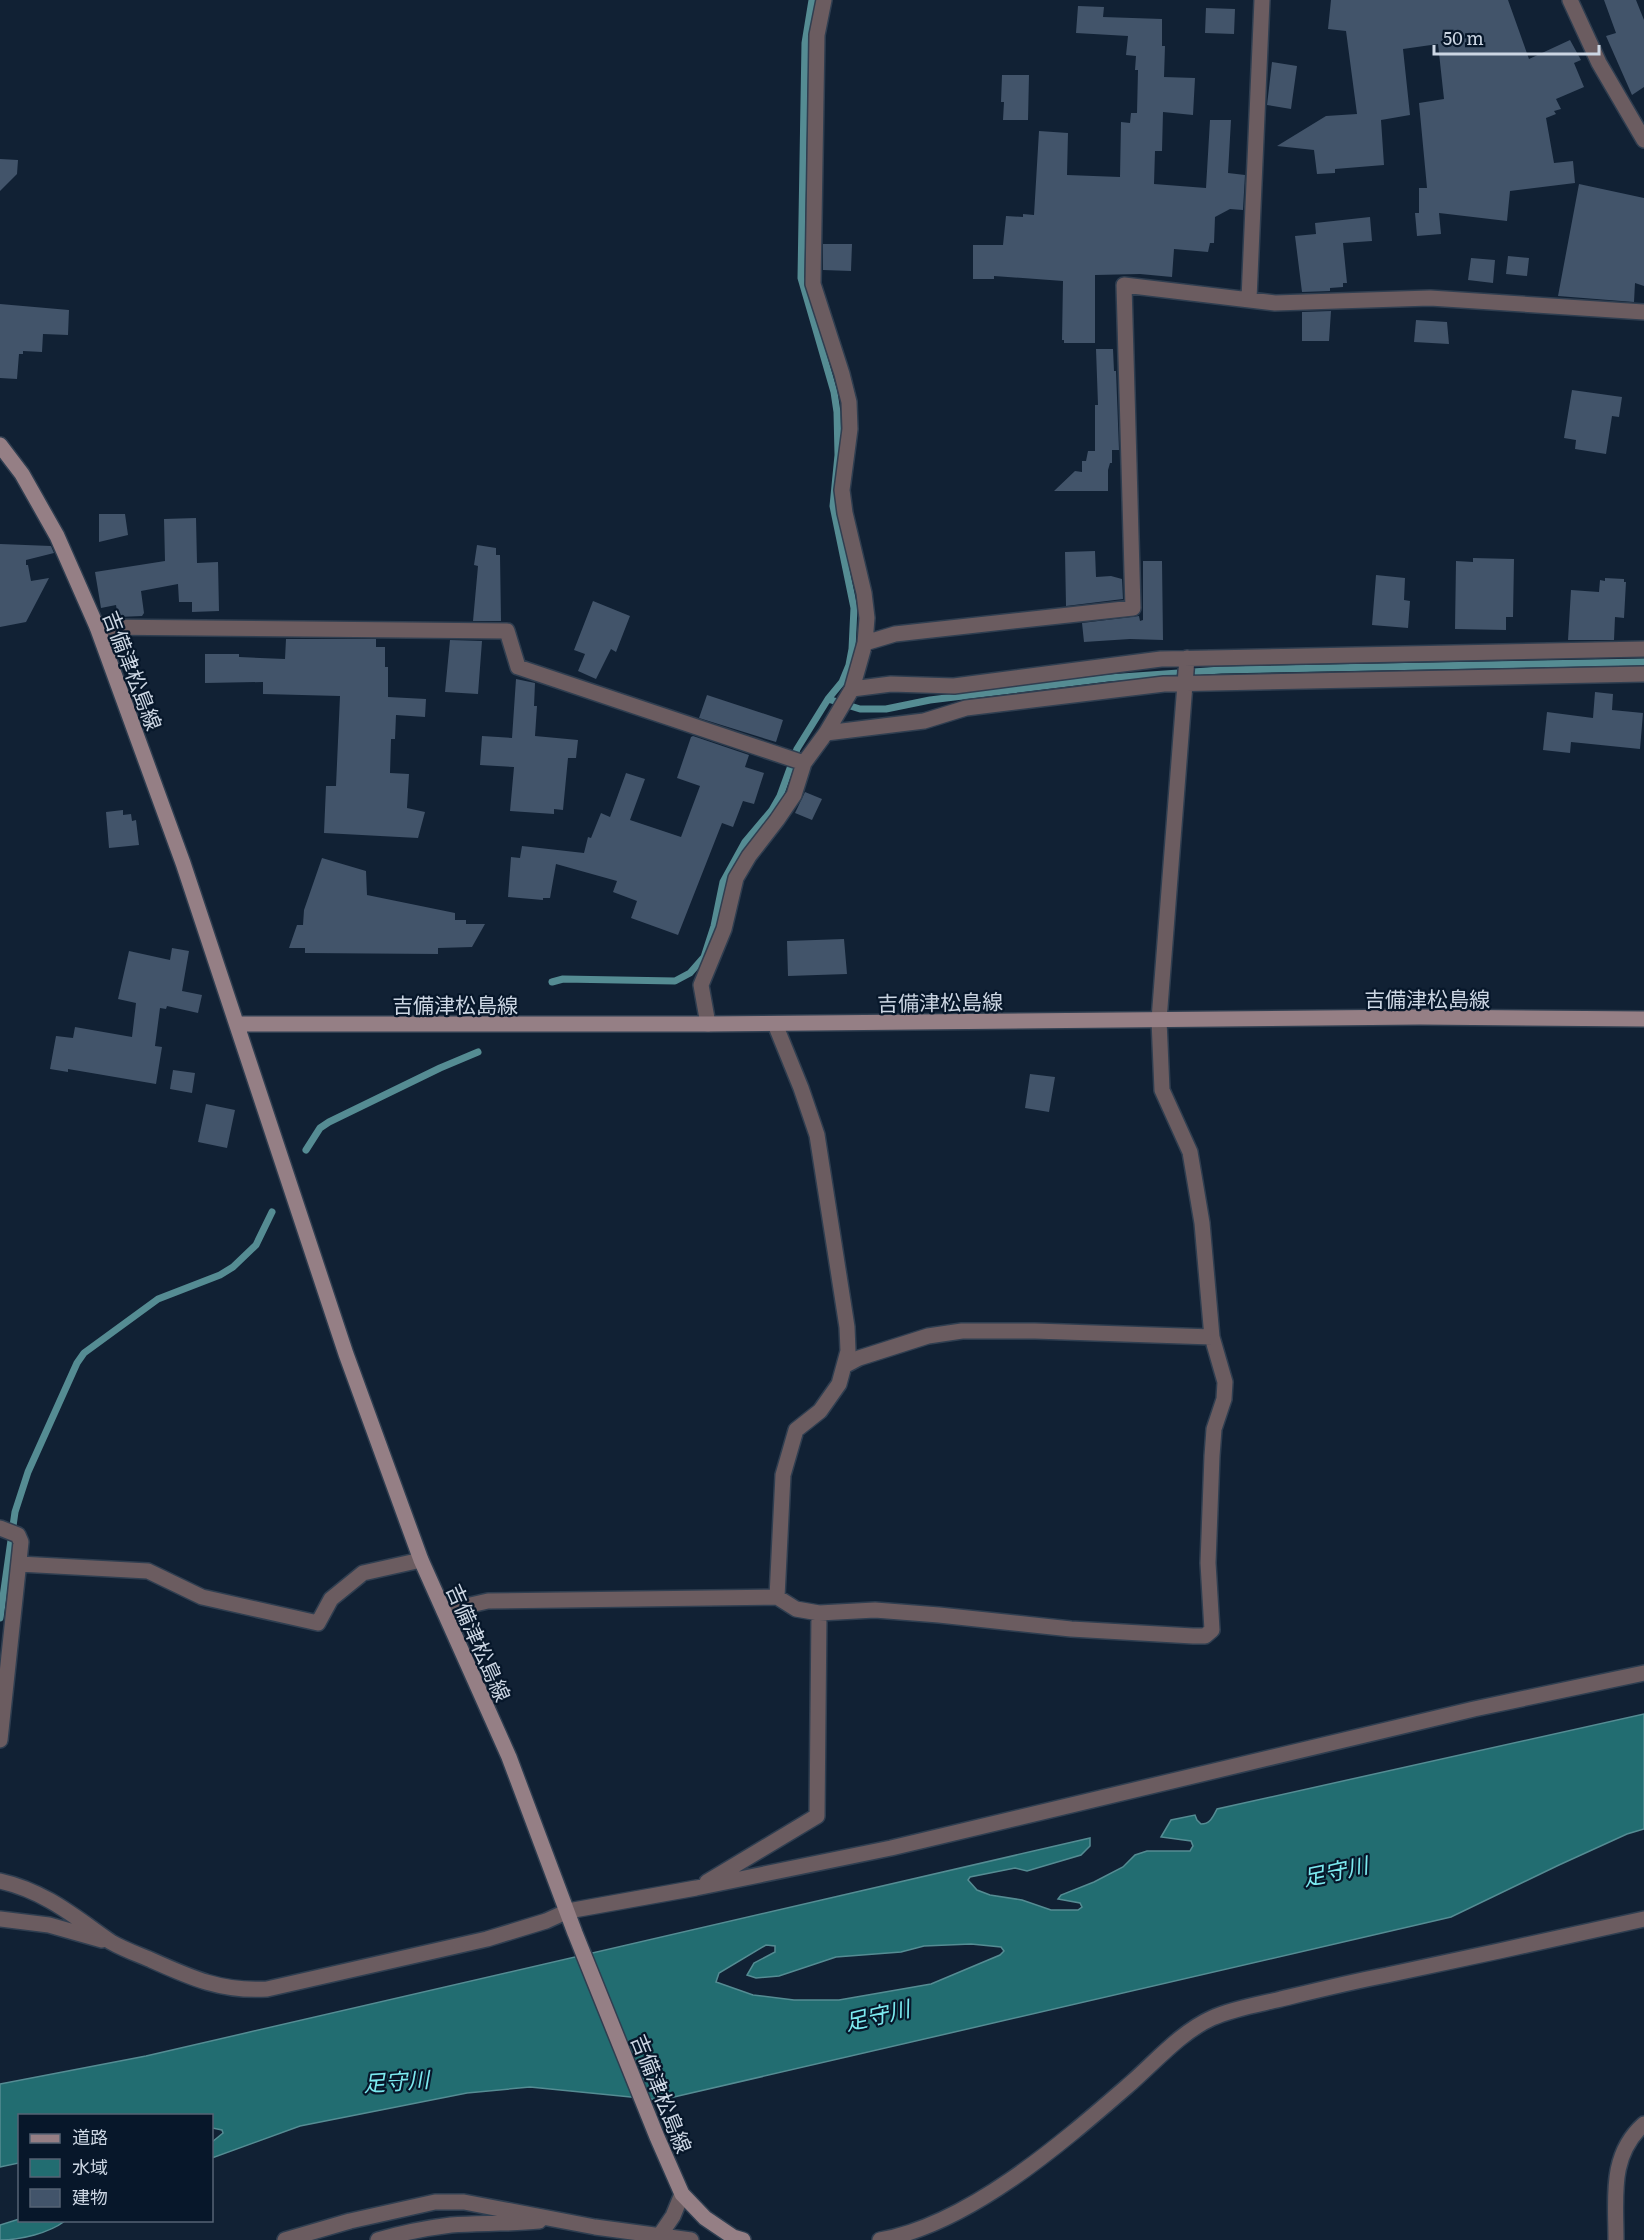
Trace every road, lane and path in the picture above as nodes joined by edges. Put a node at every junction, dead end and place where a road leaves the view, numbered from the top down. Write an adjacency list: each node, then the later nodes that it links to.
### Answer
1 (824, 0): 9 (street)
2 (1262, 0): 5 (street)
3 (1570, 0): 4 (street)
4 (1644, 140)
5 (1249, 299): 6 (street); 9 (street)
6 (1644, 312)
7 (0, 445): 8 (main road, 吉備津松島線)
8 (96, 627): 16 (street); 19 (main road, 吉備津松島線)
9 (865, 643): 14 (street)
10 (1644, 650): 11 (street)
11 (1187, 658): 13 (street); 14 (street)
12 (1644, 674): 13 (street)
13 (1185, 684): 15 (street); 18 (street)
14 (850, 692): 15 (street)
15 (826, 733): 16 (street)
16 (797, 761): 20 (street)
17 (1644, 1018): 18 (main road, 吉備津松島線)
18 (1159, 1020): 21 (main road, 吉備津松島線); 22 (street)
19 (237, 1024): 20 (main road, 吉備津松島線); 25 (main road, 吉備津松島線)
20 (708, 1024): 21 (main road, 吉備津松島線)
21 (775, 1024): 23 (street)
22 (1212, 1337): 23 (street); 29 (street)
23 (846, 1365): 27 (street)
24 (8, 1531): 26 (street)
25 (421, 1560): 26 (street); 28 (main road, 吉備津松島線)
26 (19, 1564): 31 (street)
27 (777, 1597): 28 (street); 29 (street)
28 (444, 1611): 34 (main road, 吉備津松島線)
29 (819, 1613): 33 (street)
30 (1644, 1673): 33 (street)
31 (0, 1740)
32 (0, 1881): 37 (street)
33 (696, 1888): 34 (street)
34 (568, 1911): 37 (street); 39 (main road, 吉備津松島線)
35 (0, 1919): 37 (street)
36 (1644, 1919): 46 (street)
37 (114, 1944)
38 (1644, 2124): 47 (street)
39 (682, 2194): 41 (street); 45 (main road, 吉備津松島線)
40 (551, 2219): 41 (street); 42 (street); 43 (street)
41 (660, 2235): 44 (street)
42 (285, 2240)
43 (378, 2240)
44 (691, 2240)
45 (743, 2240)
46 (880, 2240)
47 (1616, 2240)

